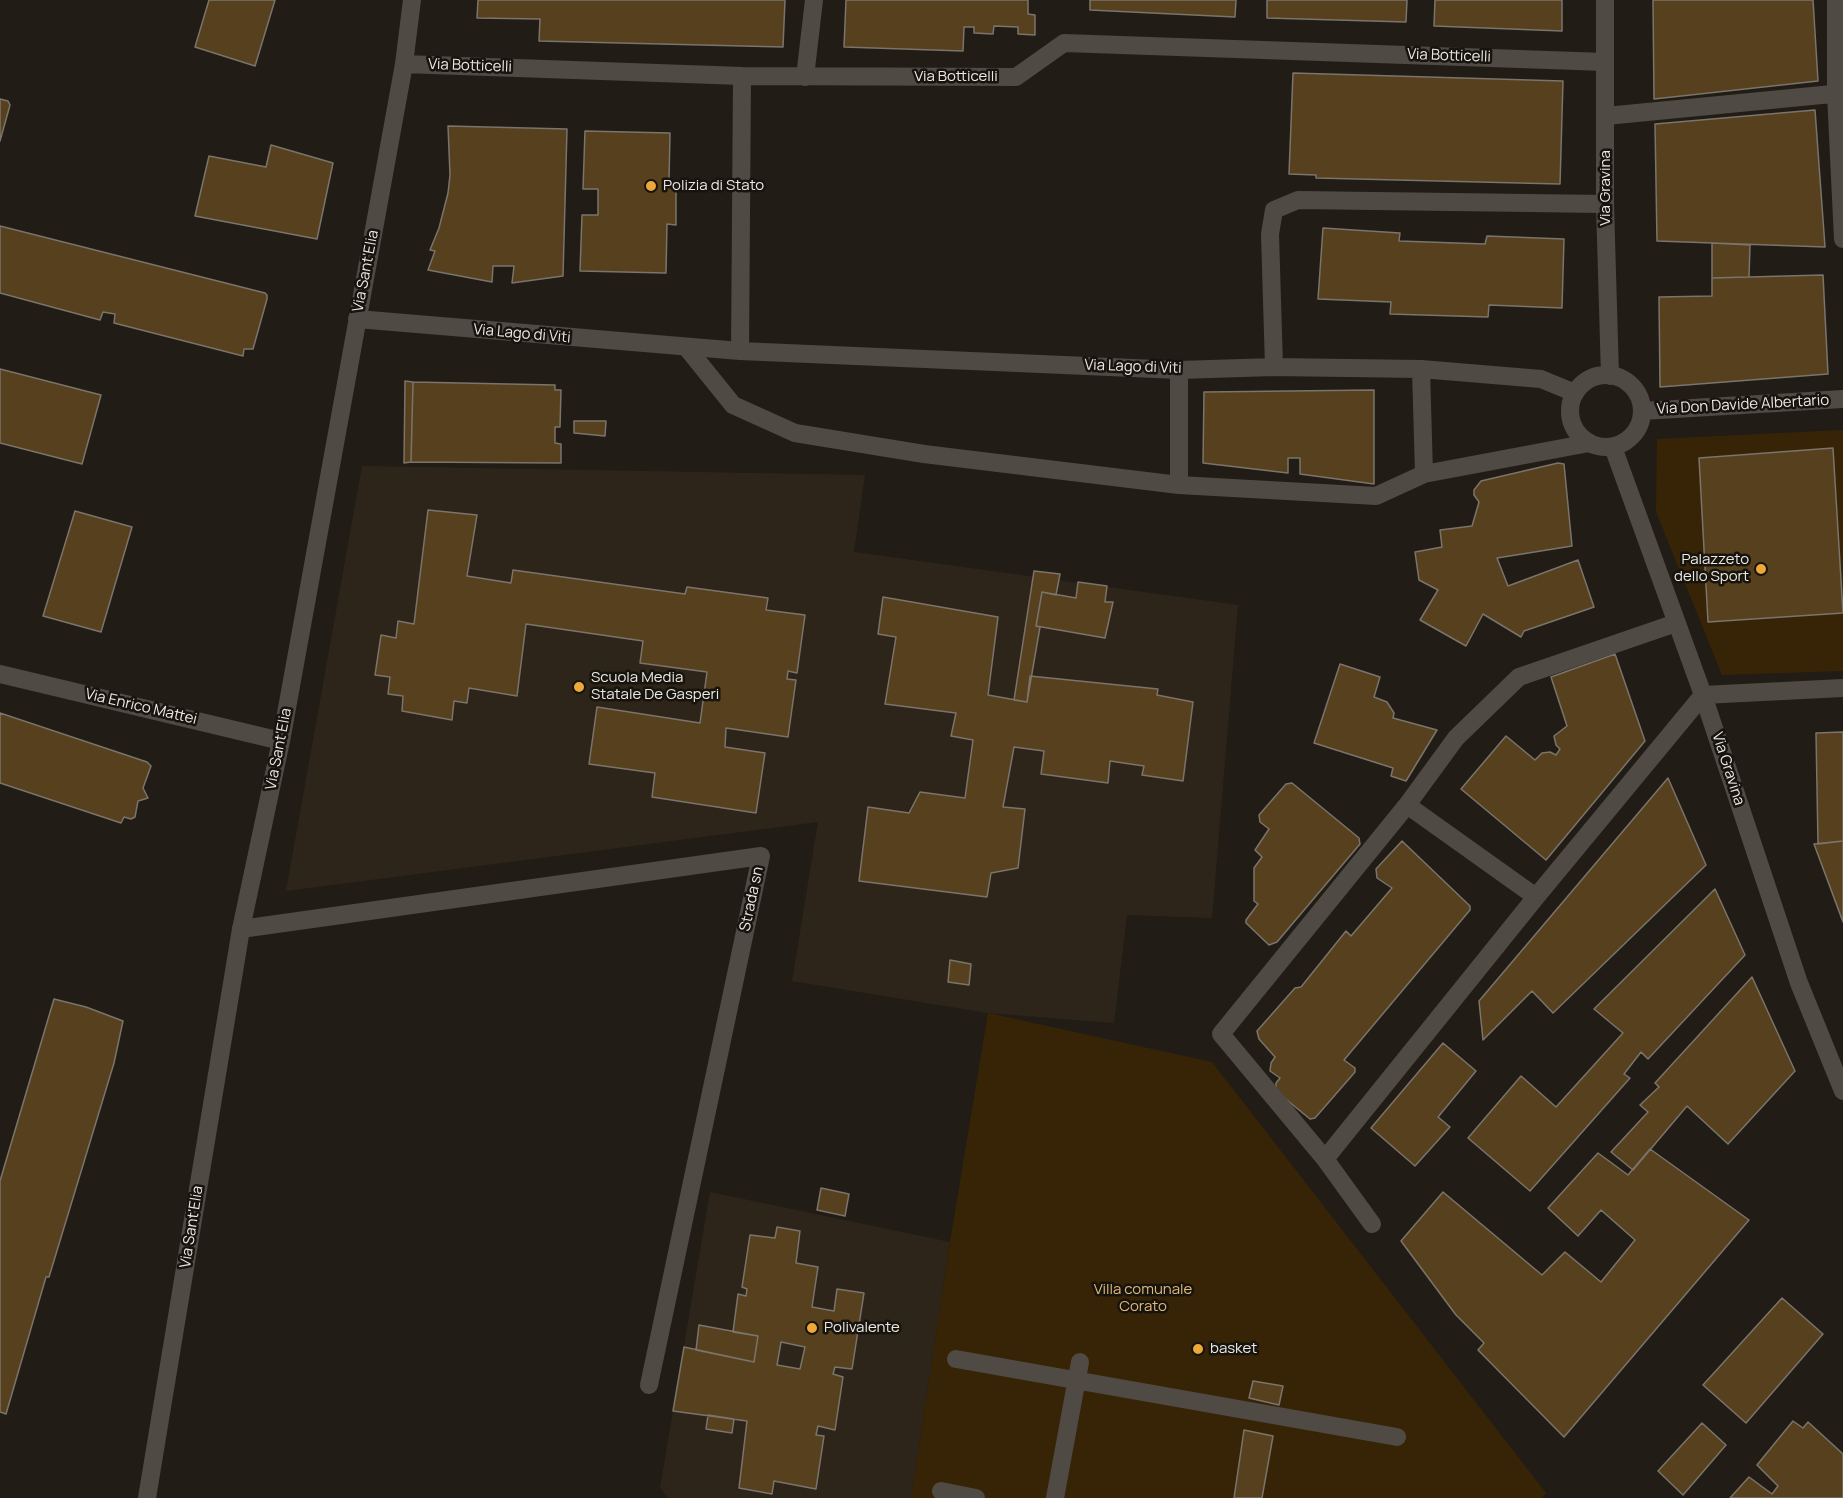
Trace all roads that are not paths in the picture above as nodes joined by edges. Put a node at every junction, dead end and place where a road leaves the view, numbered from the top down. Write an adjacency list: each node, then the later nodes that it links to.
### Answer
1 (412, 0): 6 (street, Via Sant'Elia)
2 (814, 0): 8 (street)
3 (1605, 0): 5 (street, Via Gravina)
4 (1836, 0): 9 (street)
5 (1605, 62): 8 (street, Via Botticelli); 10 (street, Via Gravina)
6 (404, 64): 7 (street, Via Botticelli); 13 (street, Via Sant'Elia)
7 (742, 76): 8 (street, Via Botticelli); 15 (street)
8 (806, 77)
9 (1839, 93): 10 (street); 12 (street)
10 (1606, 116): 11 (street, Via Gravina)
11 (1605, 204): 16 (street); 19 (street, Via Gravina)
12 (1843, 239)
13 (357, 319): 14 (street, Via Lago di Viti); 31 (street, Via Sant'Elia)
14 (687, 348): 15 (street, Via Lago di Viti); 26 (street)
15 (740, 351): 18 (street, Via Lago di Viti)
16 (1274, 367): 17 (street, Via Lago di Viti); 18 (street, Via Lago di Viti)
17 (1421, 369): 20 (street, Via Lago di Viti); 25 (street)
18 (1179, 370): 26 (street)
19 (1610, 376): 20 (street); 22 (street)
20 (1575, 393): 23 (street)
21 (1843, 399): 22 (street, Via Don Davide Albertario)
22 (1642, 411): 24 (street)
23 (1589, 443): 24 (street); 25 (street)
24 (1613, 447): 27 (street, Via Gravina)
25 (1424, 474): 26 (street)
26 (1179, 484)
27 (1676, 623): 30 (street, Via Gravina); 32 (street)
28 (0, 674): 31 (street, Via Enrico Mattei)
29 (1843, 688): 30 (street)
30 (1703, 695): 33 (street); 35 (street, Via Gravina)
31 (282, 741): 34 (street, Via Sant'Elia)
32 (1407, 805): 33 (street); 36 (street)
33 (1536, 897): 36 (street)
34 (241, 929): 41 (street, Strada sn); 44 (street, Via Sant'Elia)
35 (1843, 1091)
36 (1324, 1159): 37 (street)
37 (1372, 1224)
38 (956, 1359): 40 (street)
39 (1080, 1362): 40 (street)
40 (1076, 1381): 42 (street); 46 (street)
41 (649, 1385)
42 (1397, 1437)
43 (940, 1491): 45 (street)
44 (147, 1498)
45 (976, 1498)
46 (1055, 1498)

